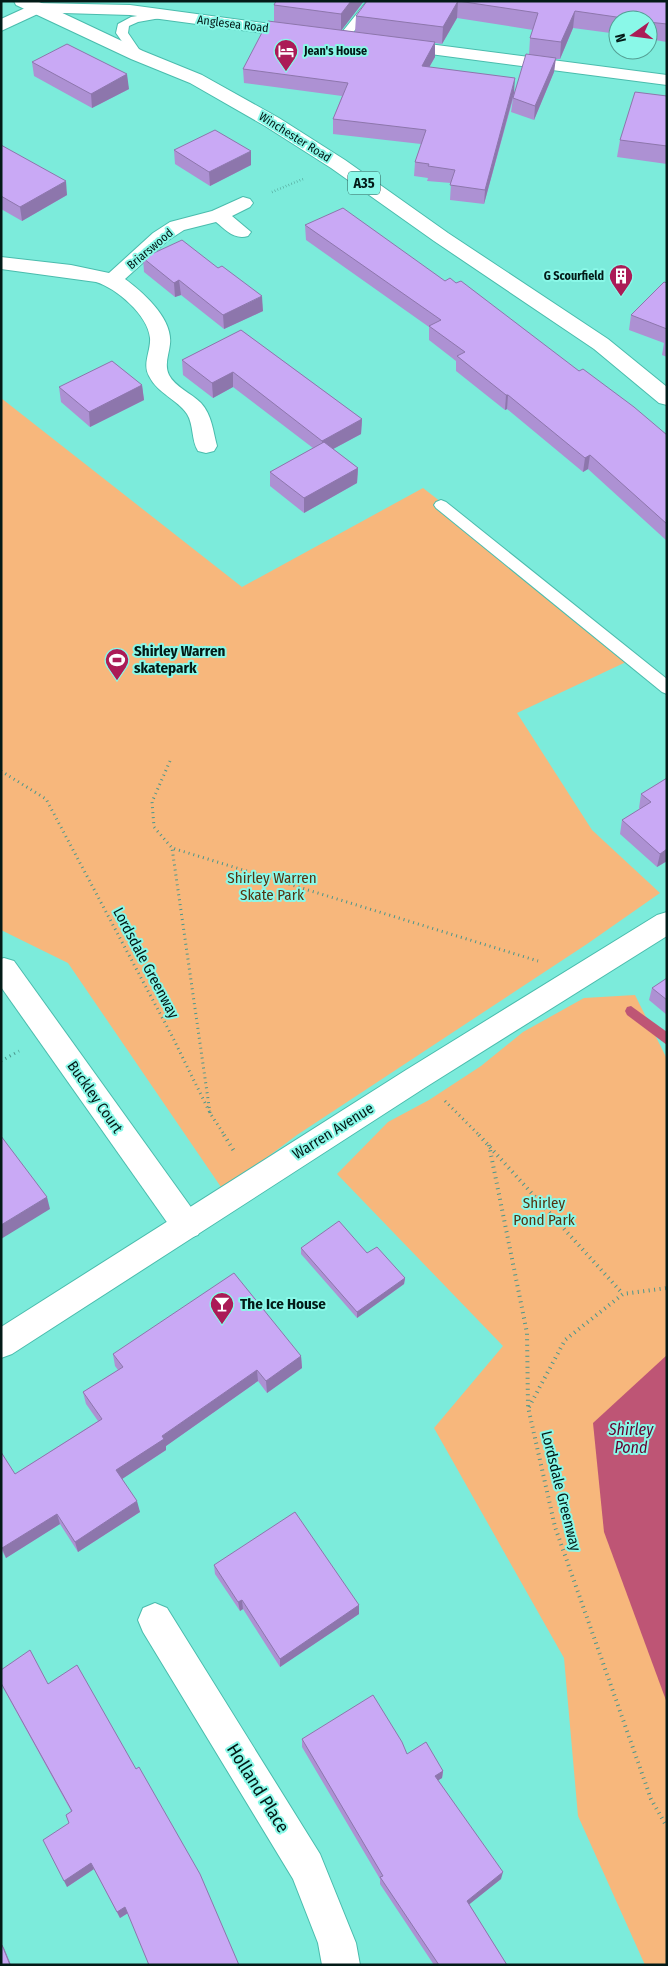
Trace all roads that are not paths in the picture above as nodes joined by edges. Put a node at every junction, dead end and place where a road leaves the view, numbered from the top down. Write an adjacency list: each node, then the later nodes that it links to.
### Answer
1 (373, 1): 5 (lane)
2 (29, 5): 3 (street, Anglesea Road); 4 (street); 8 (street, Winchester Road / A35)
3 (162, 15): 5 (street, Anglesea Road); 8 (lane)
4 (1, 26)
5 (343, 38): 6 (street, Anglesea Road)
6 (363, 41)
7 (383, 43): 9 (street)
8 (137, 55): 15 (street, Winchester Road / A35)
9 (667, 80)
10 (243, 203): 11 (street, Briarswood)
11 (218, 215): 12 (street); 14 (street, Briarswood)
12 (241, 232)
13 (1, 263): 14 (street, Briarswood)
14 (112, 280): 16 (street, Briarswood)
15 (667, 398)
16 (206, 446)
17 (441, 505): 18 (lane)
18 (667, 688)
19 (667, 923): 21 (street, Warren Avenue)
20 (4, 968): 21 (street, Buckley Court)
21 (187, 1226): 22 (street, Warren Avenue)
22 (1, 1344)
23 (155, 1620): 24 (street, Holland Place)
24 (341, 1965)

